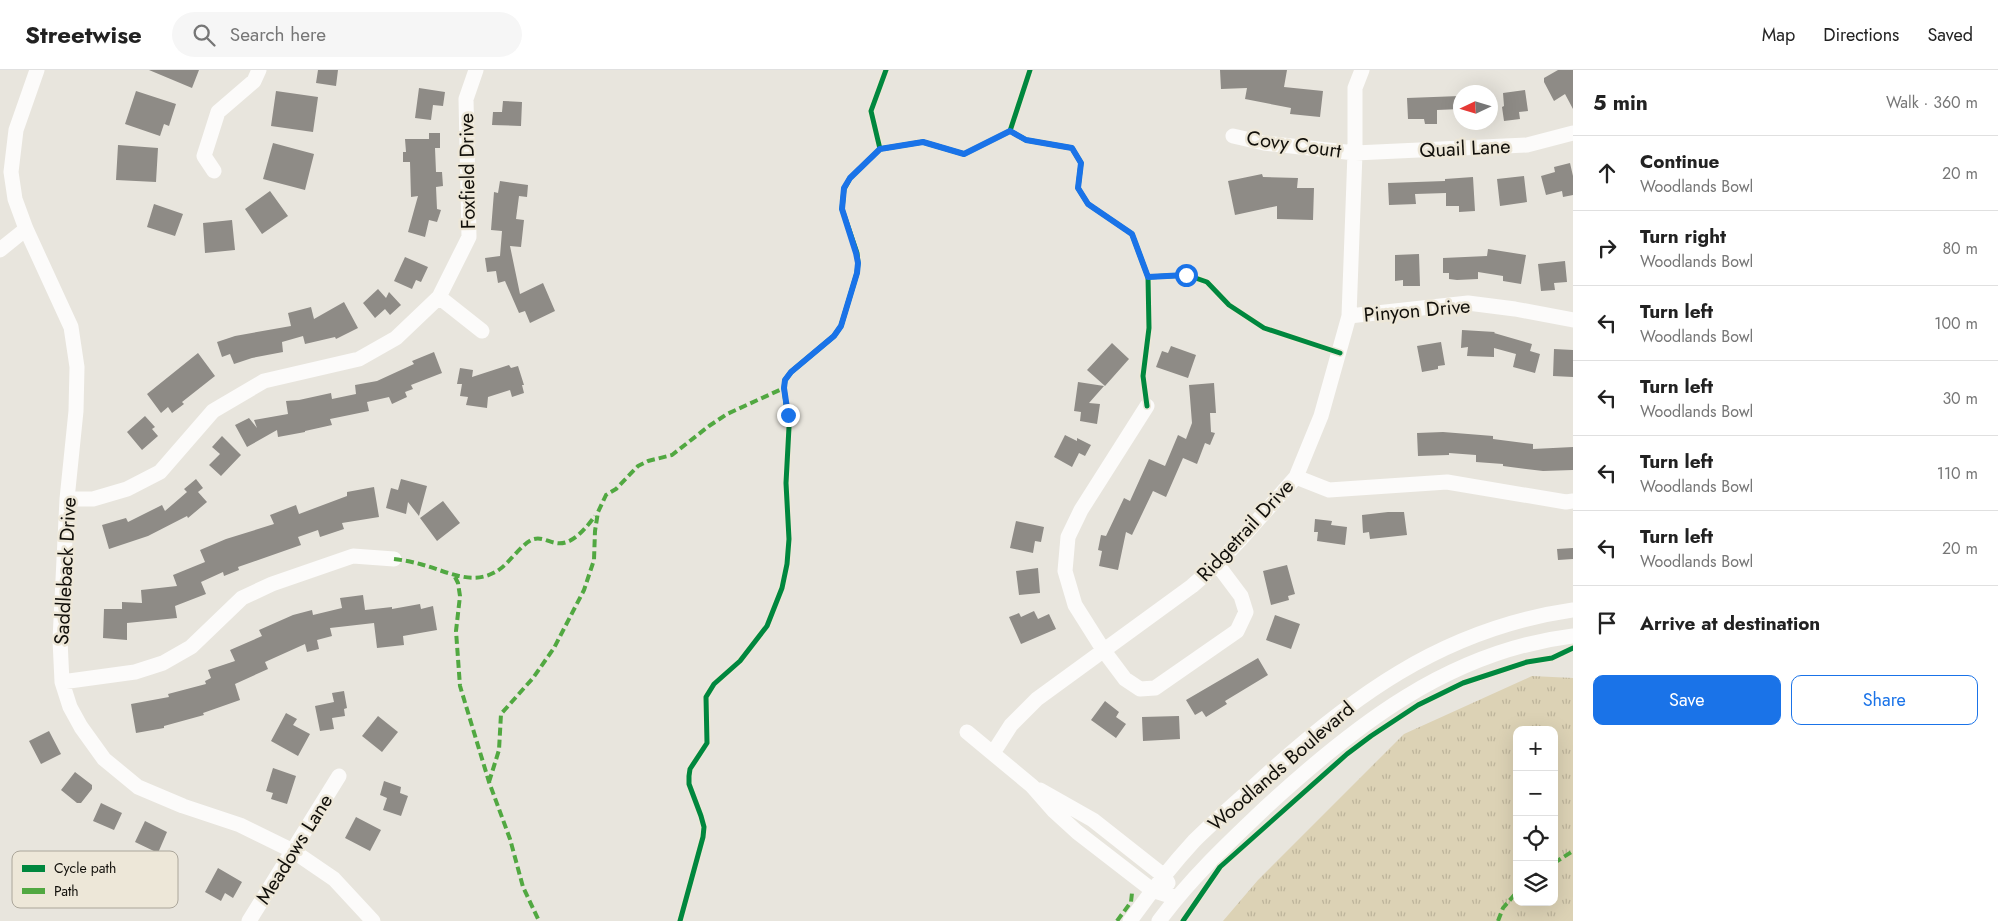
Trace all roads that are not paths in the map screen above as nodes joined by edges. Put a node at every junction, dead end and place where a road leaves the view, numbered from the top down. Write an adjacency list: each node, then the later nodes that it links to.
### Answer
1 (37, 70): 9 (street, Saddleback Drive)
2 (259, 70): 8 (street)
3 (476, 70): 11 (street, Foxfield Drive)
4 (1362, 70): 7 (street, Ridgetrail Drive)
5 (1573, 133): 7 (street, Quail Lane)
6 (1233, 136): 7 (street, Covy Court)
7 (1355, 153): 12 (street, Ridgetrail Drive)
8 (214, 172)
9 (26, 229): 10 (street); 17 (street, Saddleback Drive)
10 (0, 250)
11 (439, 297): 14 (street); 17 (street, Foxfield Drive)
12 (1349, 316): 13 (street, Pinyon Drive); 16 (street, Ridgetrail Drive)
13 (1573, 320)
14 (482, 331)
15 (1147, 406): 23 (street)
16 (1296, 477): 18 (street); 20 (street, Ridgetrail Drive)
17 (68, 499): 24 (street, Saddleback Drive)
18 (1573, 501)
19 (394, 559): 24 (street)
20 (1217, 564): 23 (street, Ridgetrail Drive); 23 (street)
21 (1573, 610): 30 (street, Woodlands Boulevard)
22 (1573, 636): 32 (street, Woodlands Boulevard)
23 (1104, 651): 26 (street, Ridgetrail Drive)
24 (62, 682): 29 (street, Saddleback Drive)
25 (967, 732): 26 (street)
26 (993, 753): 28 (street)
27 (339, 776): 29 (street, Meadows Lane)
28 (1032, 786): 30 (street); 31 (street)
29 (293, 851): 33 (street, Meadows Lane); 34 (street, Saddleback Drive)
30 (1164, 876): 31 (street, Woodlands Boulevard); 32 (street)
31 (1152, 890): 32 (street); 35 (street, Woodlands Boulevard)
32 (1176, 898): 36 (street, Woodlands Boulevard)
33 (249, 921)
34 (374, 921)
35 (1130, 921)
36 (1159, 921)

